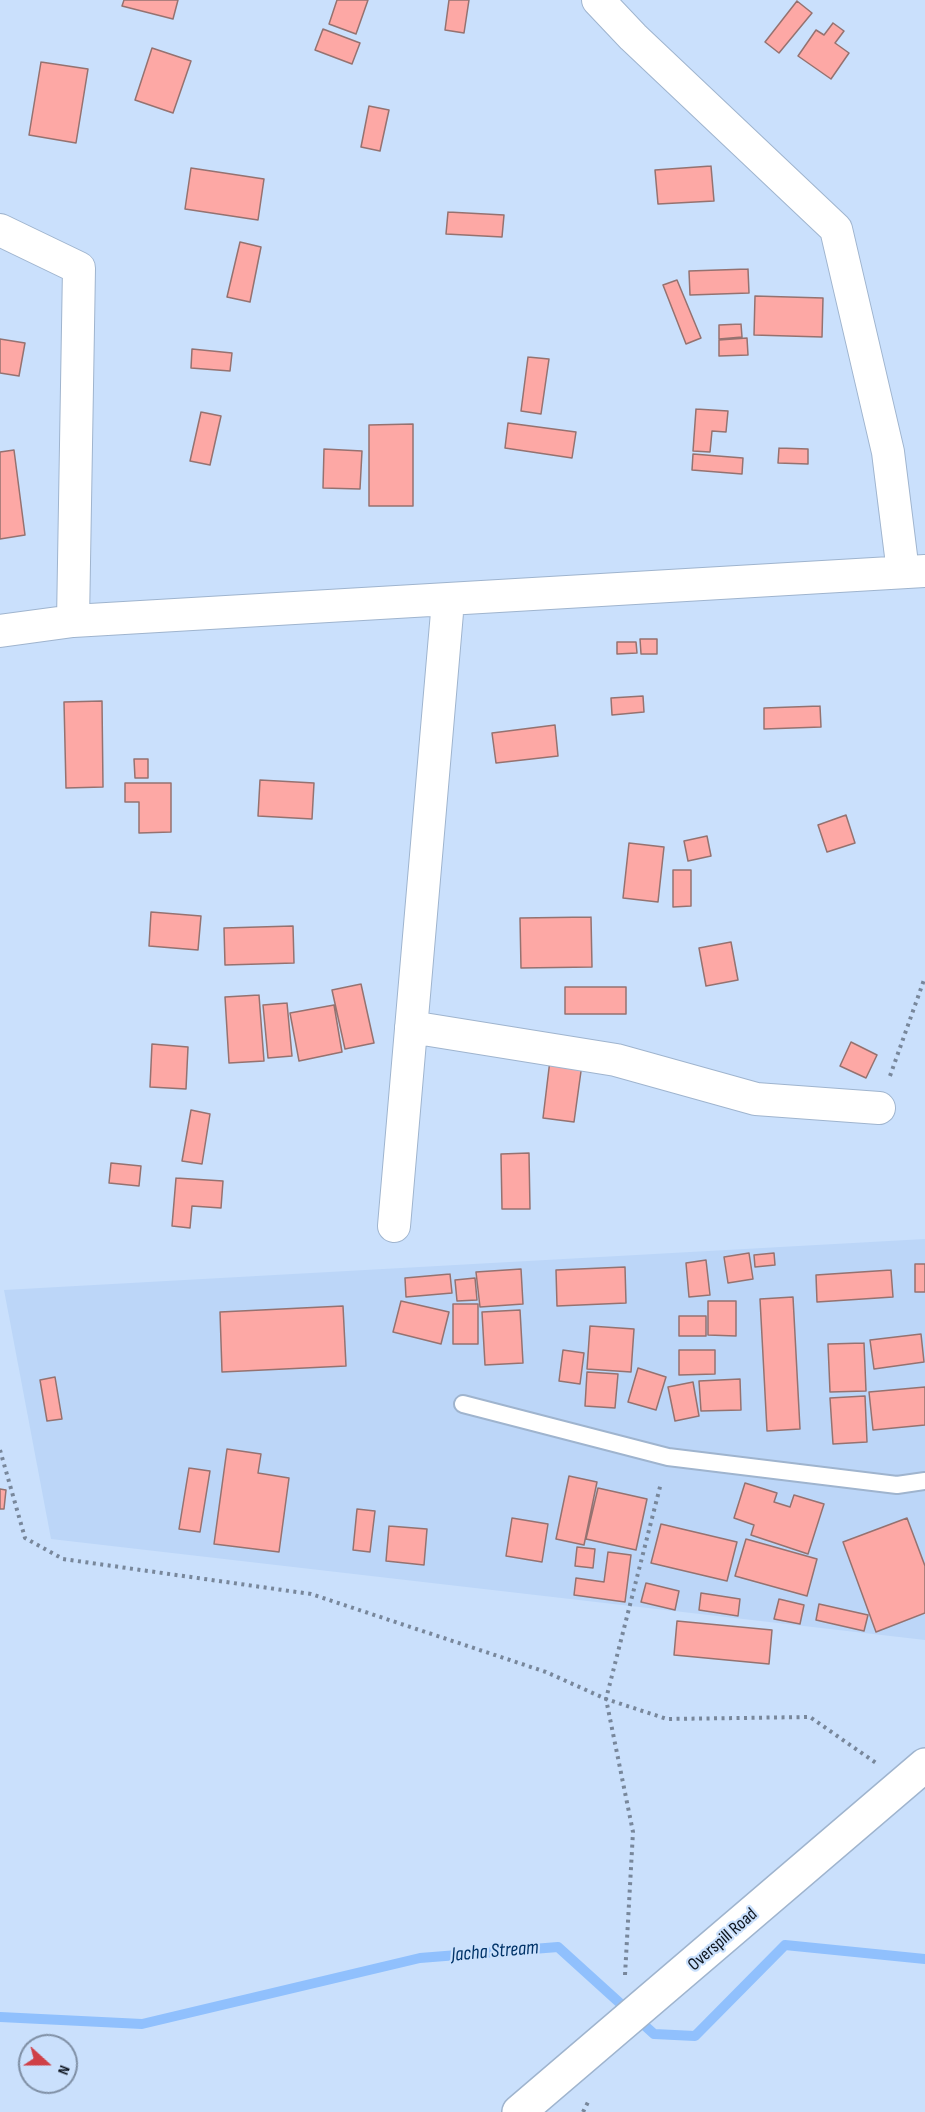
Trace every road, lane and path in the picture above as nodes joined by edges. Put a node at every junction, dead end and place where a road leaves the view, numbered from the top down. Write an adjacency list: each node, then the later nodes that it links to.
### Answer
1 (598, 0): 3 (street)
2 (0, 230): 5 (street)
3 (914, 572): 4 (street)
4 (448, 601): 5 (street); 8 (street)
5 (73, 621): 6 (street)
6 (0, 632)
7 (925, 977): 9 (path)
8 (411, 1027): 9 (street); 10 (street)
9 (879, 1108)
10 (394, 1226)
11 (463, 1404): 13 (lane)
12 (0, 1453): 15 (path)
13 (668, 1457): 14 (lane); 15 (path)
14 (925, 1481)
15 (606, 1699): 16 (path); 17 (path)
16 (915, 1774): 17 (street, Overspill Road)
17 (649, 2002): 18 (street, Overspill Road)
18 (519, 2112)

